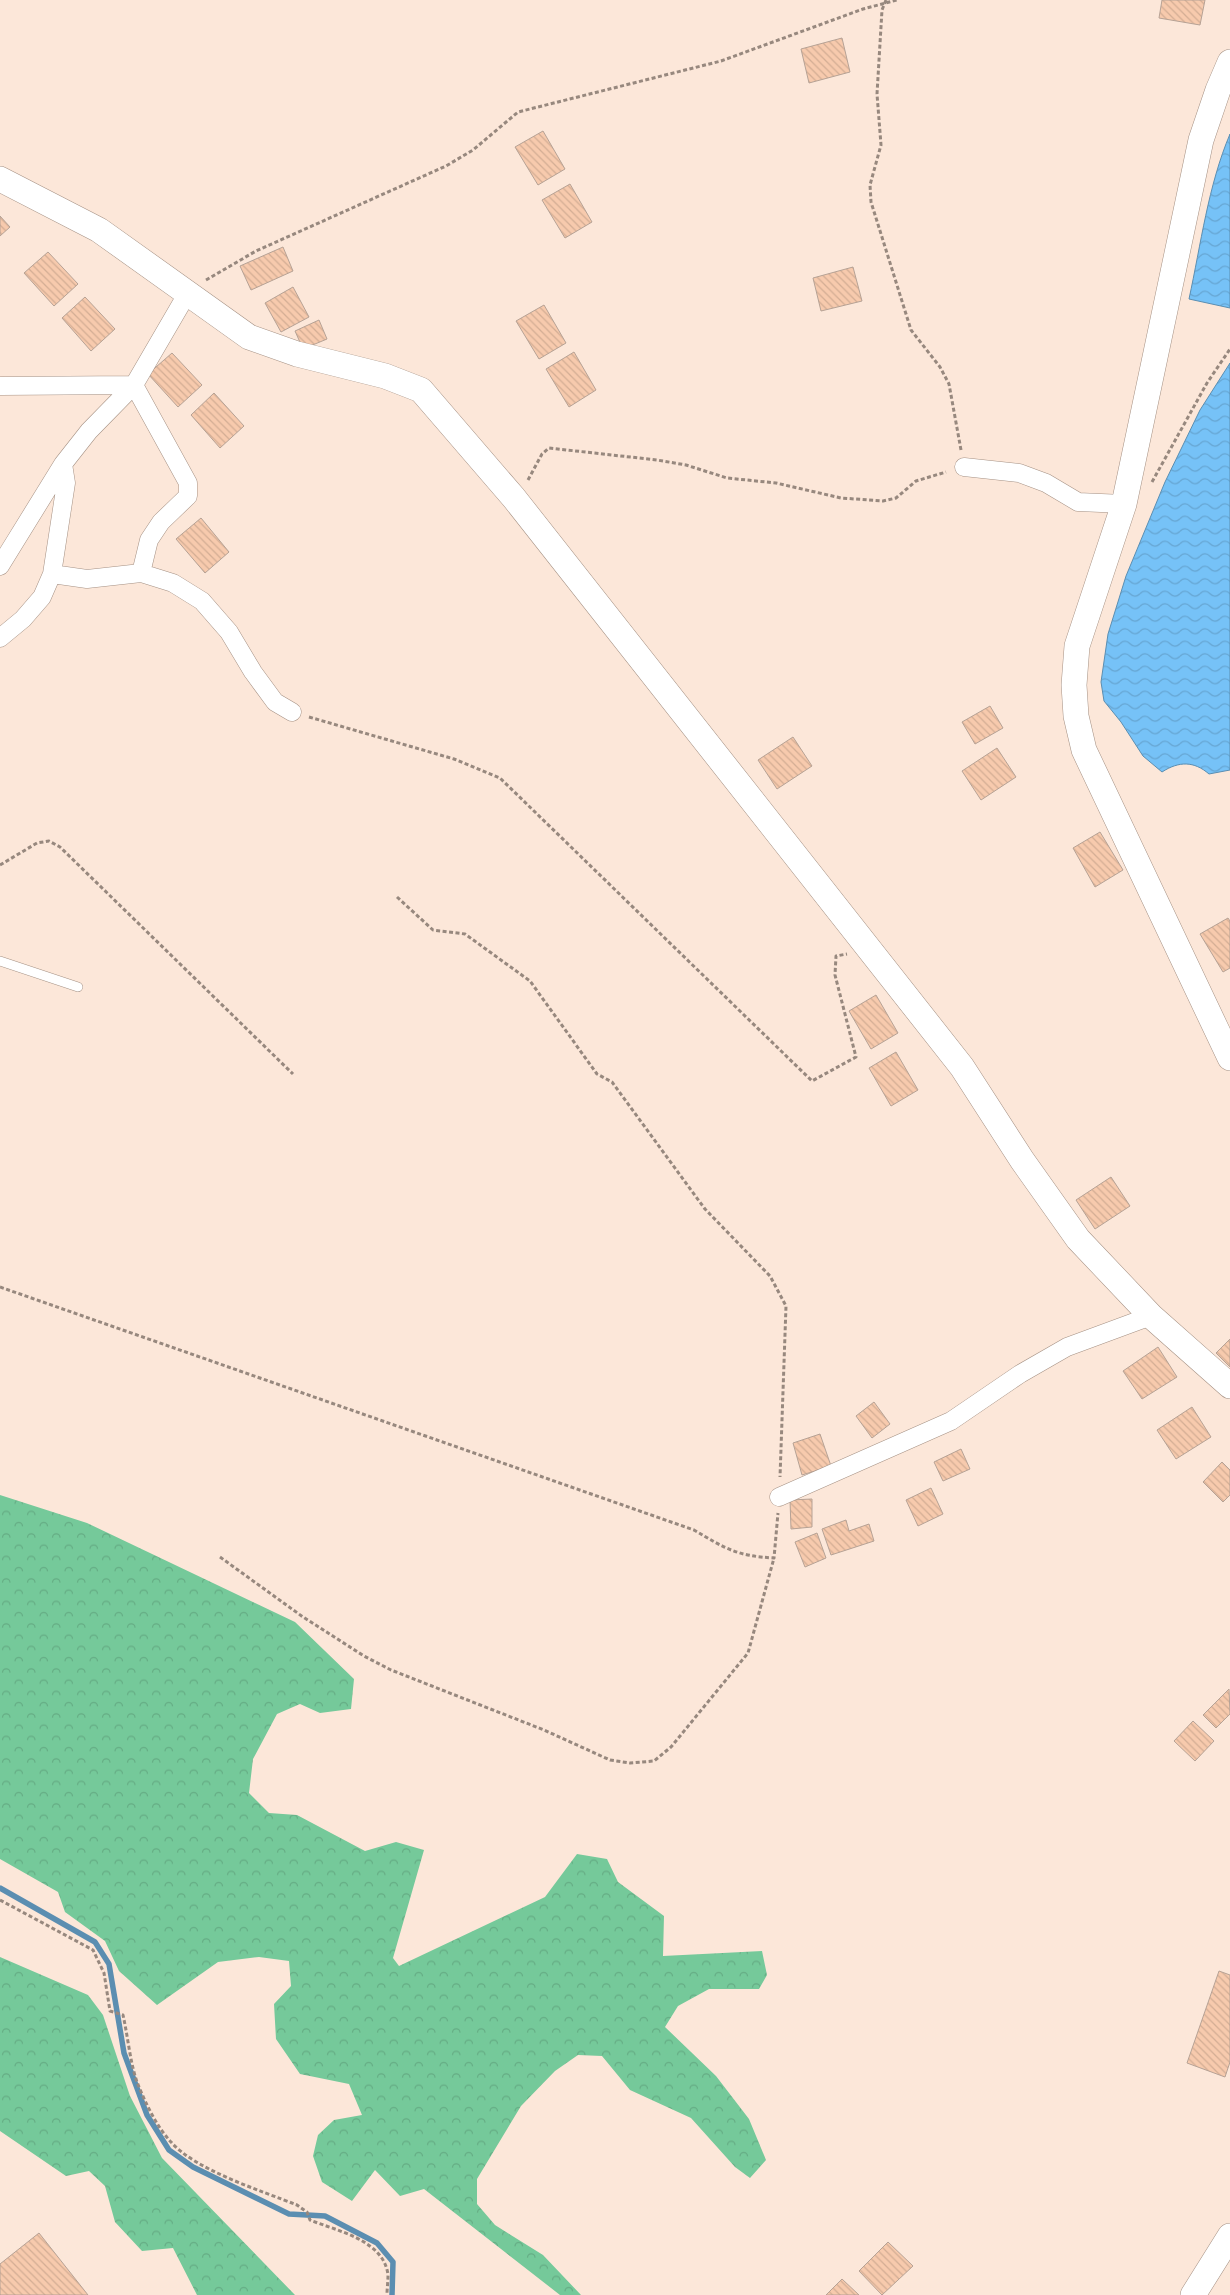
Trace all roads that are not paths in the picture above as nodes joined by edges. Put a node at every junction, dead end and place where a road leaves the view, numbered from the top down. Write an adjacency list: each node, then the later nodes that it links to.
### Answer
1 (1230, 62): 8 (street)
2 (0, 179): 3 (street)
3 (187, 294): 4 (street); 17 (street)
4 (134, 385): 5 (street); 6 (street); 10 (street)
5 (0, 386)
6 (63, 464): 9 (street); 11 (street)
7 (964, 467): 8 (street)
8 (1124, 504): 16 (street)
9 (0, 566)
10 (141, 573): 11 (street); 13 (street)
11 (52, 574): 12 (street)
12 (0, 638)
13 (292, 712)
14 (0, 961): 15 (lane)
15 (78, 987)
16 (1230, 1058)
17 (1151, 1316): 18 (street); 19 (street)
18 (1230, 1386)
19 (779, 1497)
20 (1230, 2236): 21 (street)
21 (1193, 2295)

